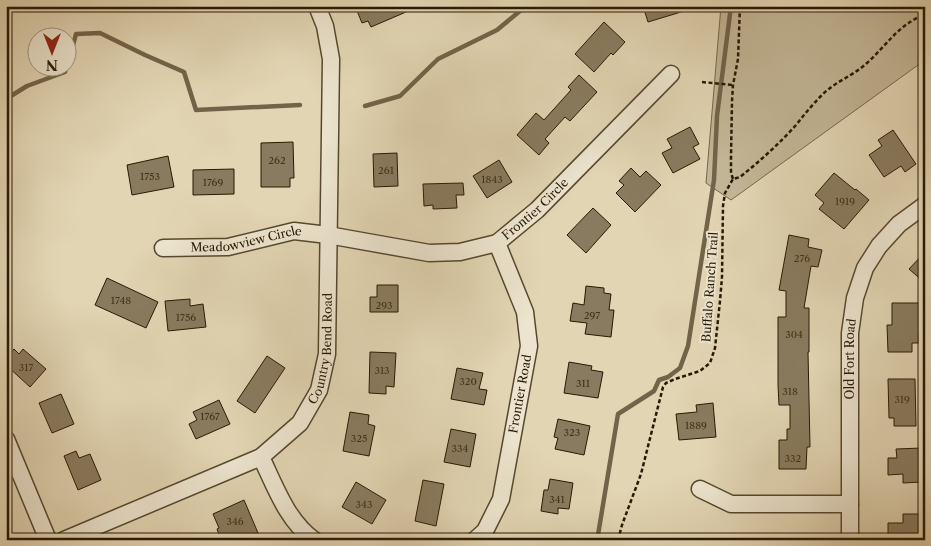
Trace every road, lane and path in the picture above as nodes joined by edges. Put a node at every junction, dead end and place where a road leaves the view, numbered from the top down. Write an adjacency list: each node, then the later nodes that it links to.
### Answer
1 (317, 6): 9 (street, Country Bend Road)
2 (740, 6): 6 (path, Buffalo Ranch Trail)
3 (925, 14): 7 (path)
4 (671, 74): 10 (street, Frontier Circle)
5 (702, 82): 6 (path)
6 (733, 85): 7 (path, Buffalo Ranch Trail)
7 (733, 179): 20 (path, Buffalo Ranch Trail)
8 (925, 205): 15 (street, Old Fort Road)
9 (328, 235): 10 (street, Frontier Circle); 11 (street, Meadowview Circle); 13 (street, Country Bend Road)
10 (497, 243): 19 (street, Frontier Road)
11 (163, 248)
12 (6, 439): 16 (street)
13 (261, 457): 17 (street, Country Bend Road); 18 (street)
14 (700, 489): 15 (street)
15 (850, 504): 21 (street, Old Fort Road)
16 (48, 540)
17 (64, 540)
18 (314, 540)
19 (475, 540)
20 (618, 540)
21 (850, 540)

